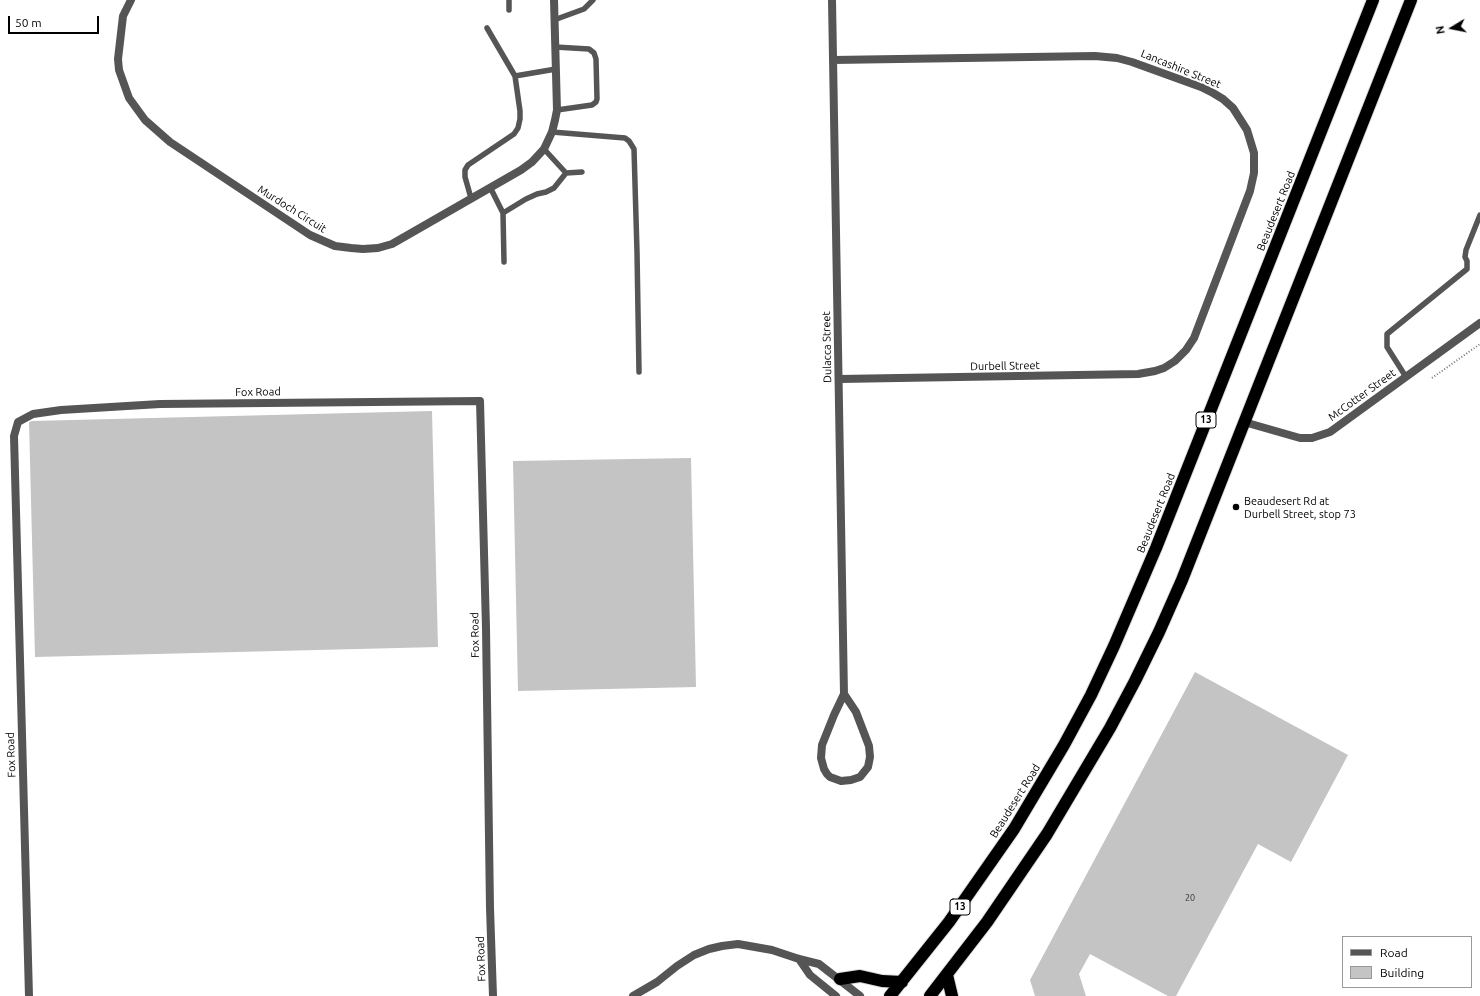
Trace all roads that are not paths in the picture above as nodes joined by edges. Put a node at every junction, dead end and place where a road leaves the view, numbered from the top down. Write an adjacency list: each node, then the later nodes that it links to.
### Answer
1 (130, 0): 21 (street, Murdoch Circuit)
2 (509, 0): 8 (lane)
3 (554, 0): 9 (street, Murdoch Circuit)
4 (594, 0): 9 (lane)
5 (832, 0): 12 (street, Dulacca Street)
6 (1373, 0): 35 (highway, Beaudesert Road / 13)
7 (1411, 0): 30 (highway)
8 (509, 10)
9 (554, 20): 11 (street, Murdoch Circuit)
10 (487, 28): 14 (lane)
11 (555, 47): 13 (street, Murdoch Circuit); 15 (lane)
12 (833, 60): 26 (street, Lancashire Street); 29 (street, Dulacca Street)
13 (556, 69): 14 (lane); 15 (street, Murdoch Circuit)
14 (516, 76): 21 (lane)
15 (557, 110): 16 (street, Murdoch Circuit)
16 (552, 132): 17 (street, Murdoch Circuit); 27 (lane)
17 (544, 149): 19 (lane); 20 (street, Murdoch Circuit)
18 (582, 172): 19 (lane)
19 (566, 173): 22 (lane)
20 (490, 187): 21 (street, Murdoch Circuit); 22 (lane)
21 (471, 198)
22 (503, 213): 24 (lane)
23 (1480, 215): 28 (lane)
24 (504, 262)
25 (1480, 324): 28 (street, McCotter Street)
26 (1169, 365): 29 (street, Durbell Street)
27 (639, 372)
28 (1406, 377): 30 (street, McCotter Street)
29 (839, 379): 31 (street, Dulacca Street)
30 (1244, 422): 33 (highway)
31 (844, 694): 31 (street, Dulacca Street)
32 (799, 959): 34 (street); 38 (street); 39 (street)
33 (947, 975): 42 (highway); 43 (highway)
34 (840, 979): 35 (highway); 40 (street)
35 (902, 982): 41 (highway, Beaudesert Road / 13)
36 (29, 996): 37 (street, Fox Road)
37 (493, 996)
38 (633, 996)
39 (836, 996)
40 (860, 996)
41 (890, 996)
42 (930, 996)
43 (952, 996)

